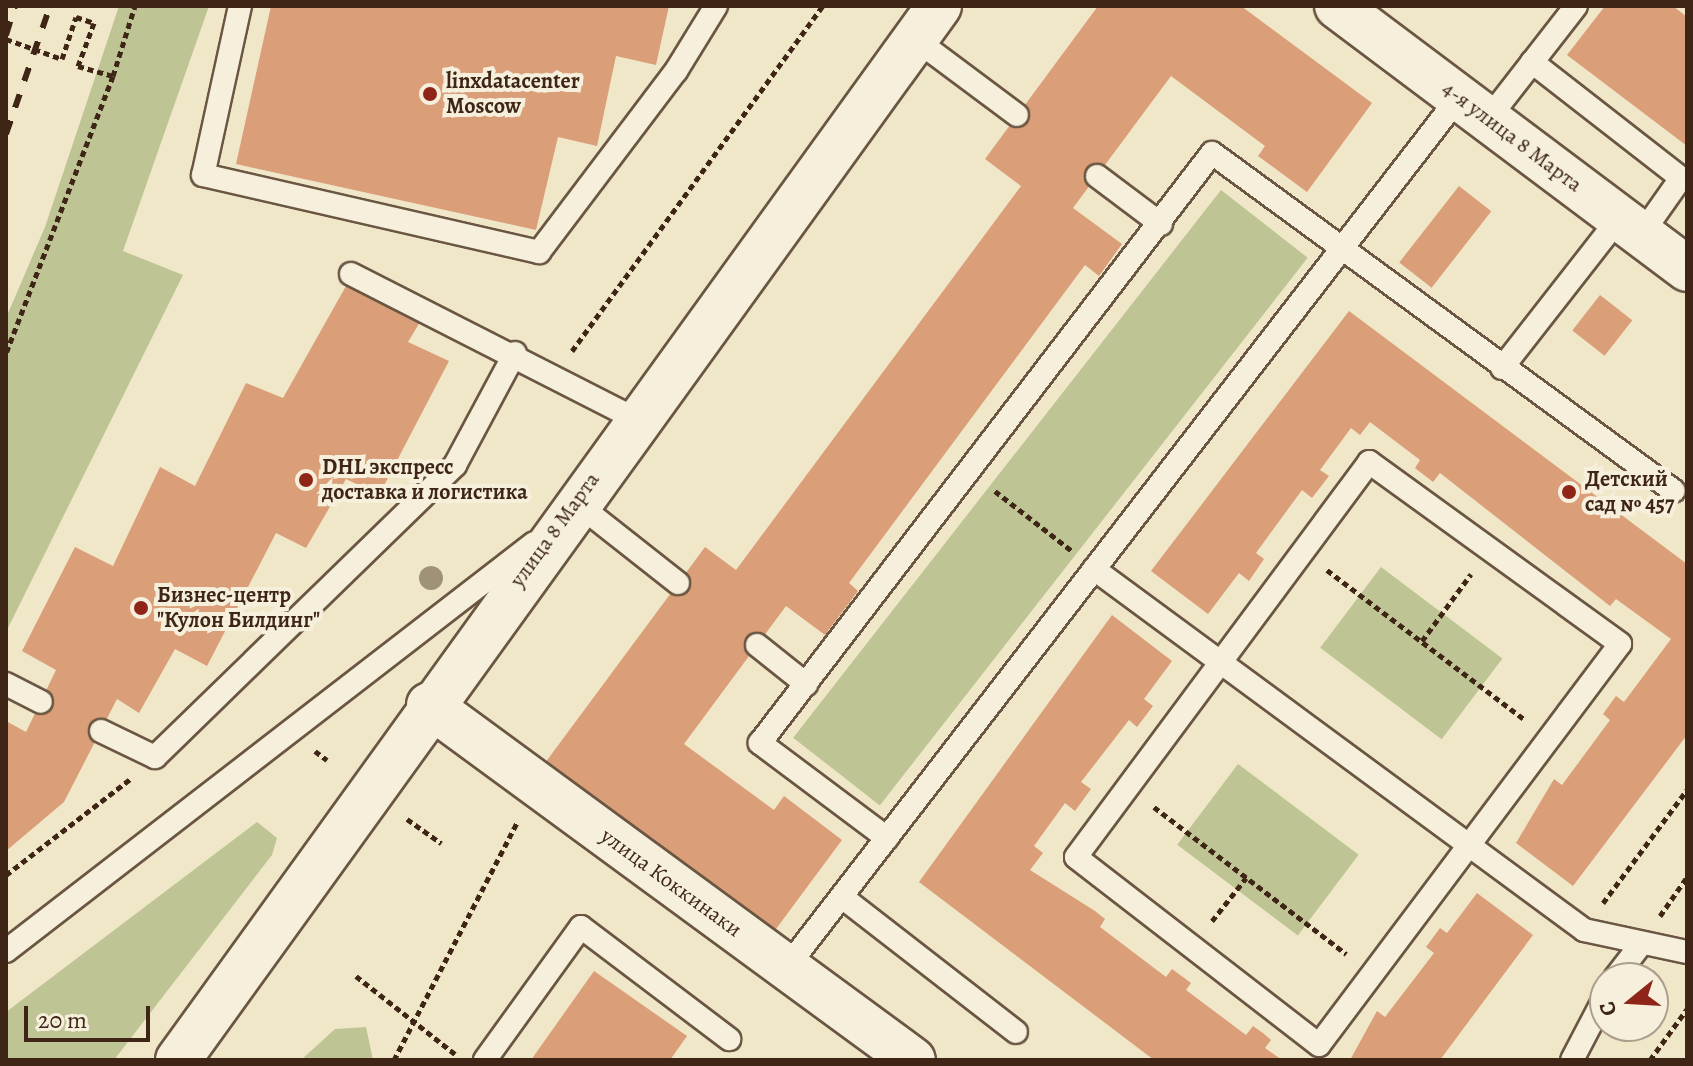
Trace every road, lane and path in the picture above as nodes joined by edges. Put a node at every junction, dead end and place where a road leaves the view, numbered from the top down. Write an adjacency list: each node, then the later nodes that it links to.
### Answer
1 (79, 6): 8 (path)
2 (135, 6): 12 (path)
3 (240, 6): 4 (lane)
4 (716, 6)
5 (823, 6): 24 (path)
6 (1337, 6): 13 (street, 4-я улица 8 Марта)
7 (1576, 6): 11 (lane)
8 (76, 17): 10 (path); 12 (path)
9 (927, 23): 14 (lane); 25 (street, улица 8 Марта)
10 (6, 39)
11 (1532, 62): 13 (lane); 17 (lane)
12 (113, 76): 22 (path)
13 (1474, 108): 17 (street, 4-я улица 8 Марта); 18 (lane)
14 (1017, 115)
15 (1097, 176): 16 (lane)
16 (1161, 224): 18 (lane); 26 (lane)
17 (1630, 226): 19 (street, 4-я улица 8 Марта); 23 (lane)
18 (1341, 251): 23 (lane); 31 (lane)
19 (1687, 269)
20 (351, 274): 21 (lane)
21 (515, 353): 24 (lane); 42 (lane)
22 (6, 354)
23 (1502, 368): 27 (lane)
24 (555, 375): 25 (lane)
25 (636, 419): 28 (street, улица 8 Марта)
26 (970, 471): 31 (path); 37 (lane)
27 (1674, 491)
28 (568, 512): 32 (lane); 39 (street, улица 8 Марта); 57 (lane)
29 (1490, 550): 30 (lane); 33 (path); 41 (lane)
30 (1303, 552): 33 (path); 35 (lane)
31 (1094, 569): 35 (lane); 47 (lane)
32 (678, 583)
33 (1422, 641): 41 (path)
34 (757, 645): 37 (lane)
35 (1221, 663): 43 (lane); 49 (lane)
36 (6, 684): 38 (lane)
37 (806, 684): 47 (lane)
38 (41, 702)
39 (429, 705): 60 (street, улица Коккинаки); 69 (street, улица 8 Марта)
40 (101, 731): 42 (lane)
41 (1550, 737): 49 (lane)
42 (155, 757): 50 (path)
43 (1129, 787): 52 (path); 56 (lane)
44 (1687, 790): 54 (path)
45 (407, 819): 48 (path)
46 (519, 820): 64 (path)
47 (887, 838): 53 (lane)
48 (441, 843)
49 (1469, 845): 54 (lane); 61 (lane)
50 (6, 875)
51 (1687, 877): 55 (path)
52 (1246, 878): 56 (path); 61 (path)
53 (842, 897): 60 (lane); 66 (lane)
54 (1584, 930): 55 (lane)
55 (1642, 943): 58 (lane); 59 (lane)
56 (1191, 946): 61 (lane)
57 (6, 951)
58 (1687, 952)
59 (1627, 962)
60 (787, 967): 72 (street, улица Коккинаки)
61 (1372, 974)
62 (356, 976): 64 (path)
63 (1687, 1009): 74 (path)
64 (414, 1020): 68 (path); 70 (path)
65 (1589, 1028): 73 (lane)
66 (1016, 1032)
67 (729, 1039): 71 (lane)
68 (440, 1041)
69 (178, 1060)
70 (394, 1060)
71 (485, 1060)
72 (913, 1060)
73 (1572, 1060)
74 (1650, 1060)

